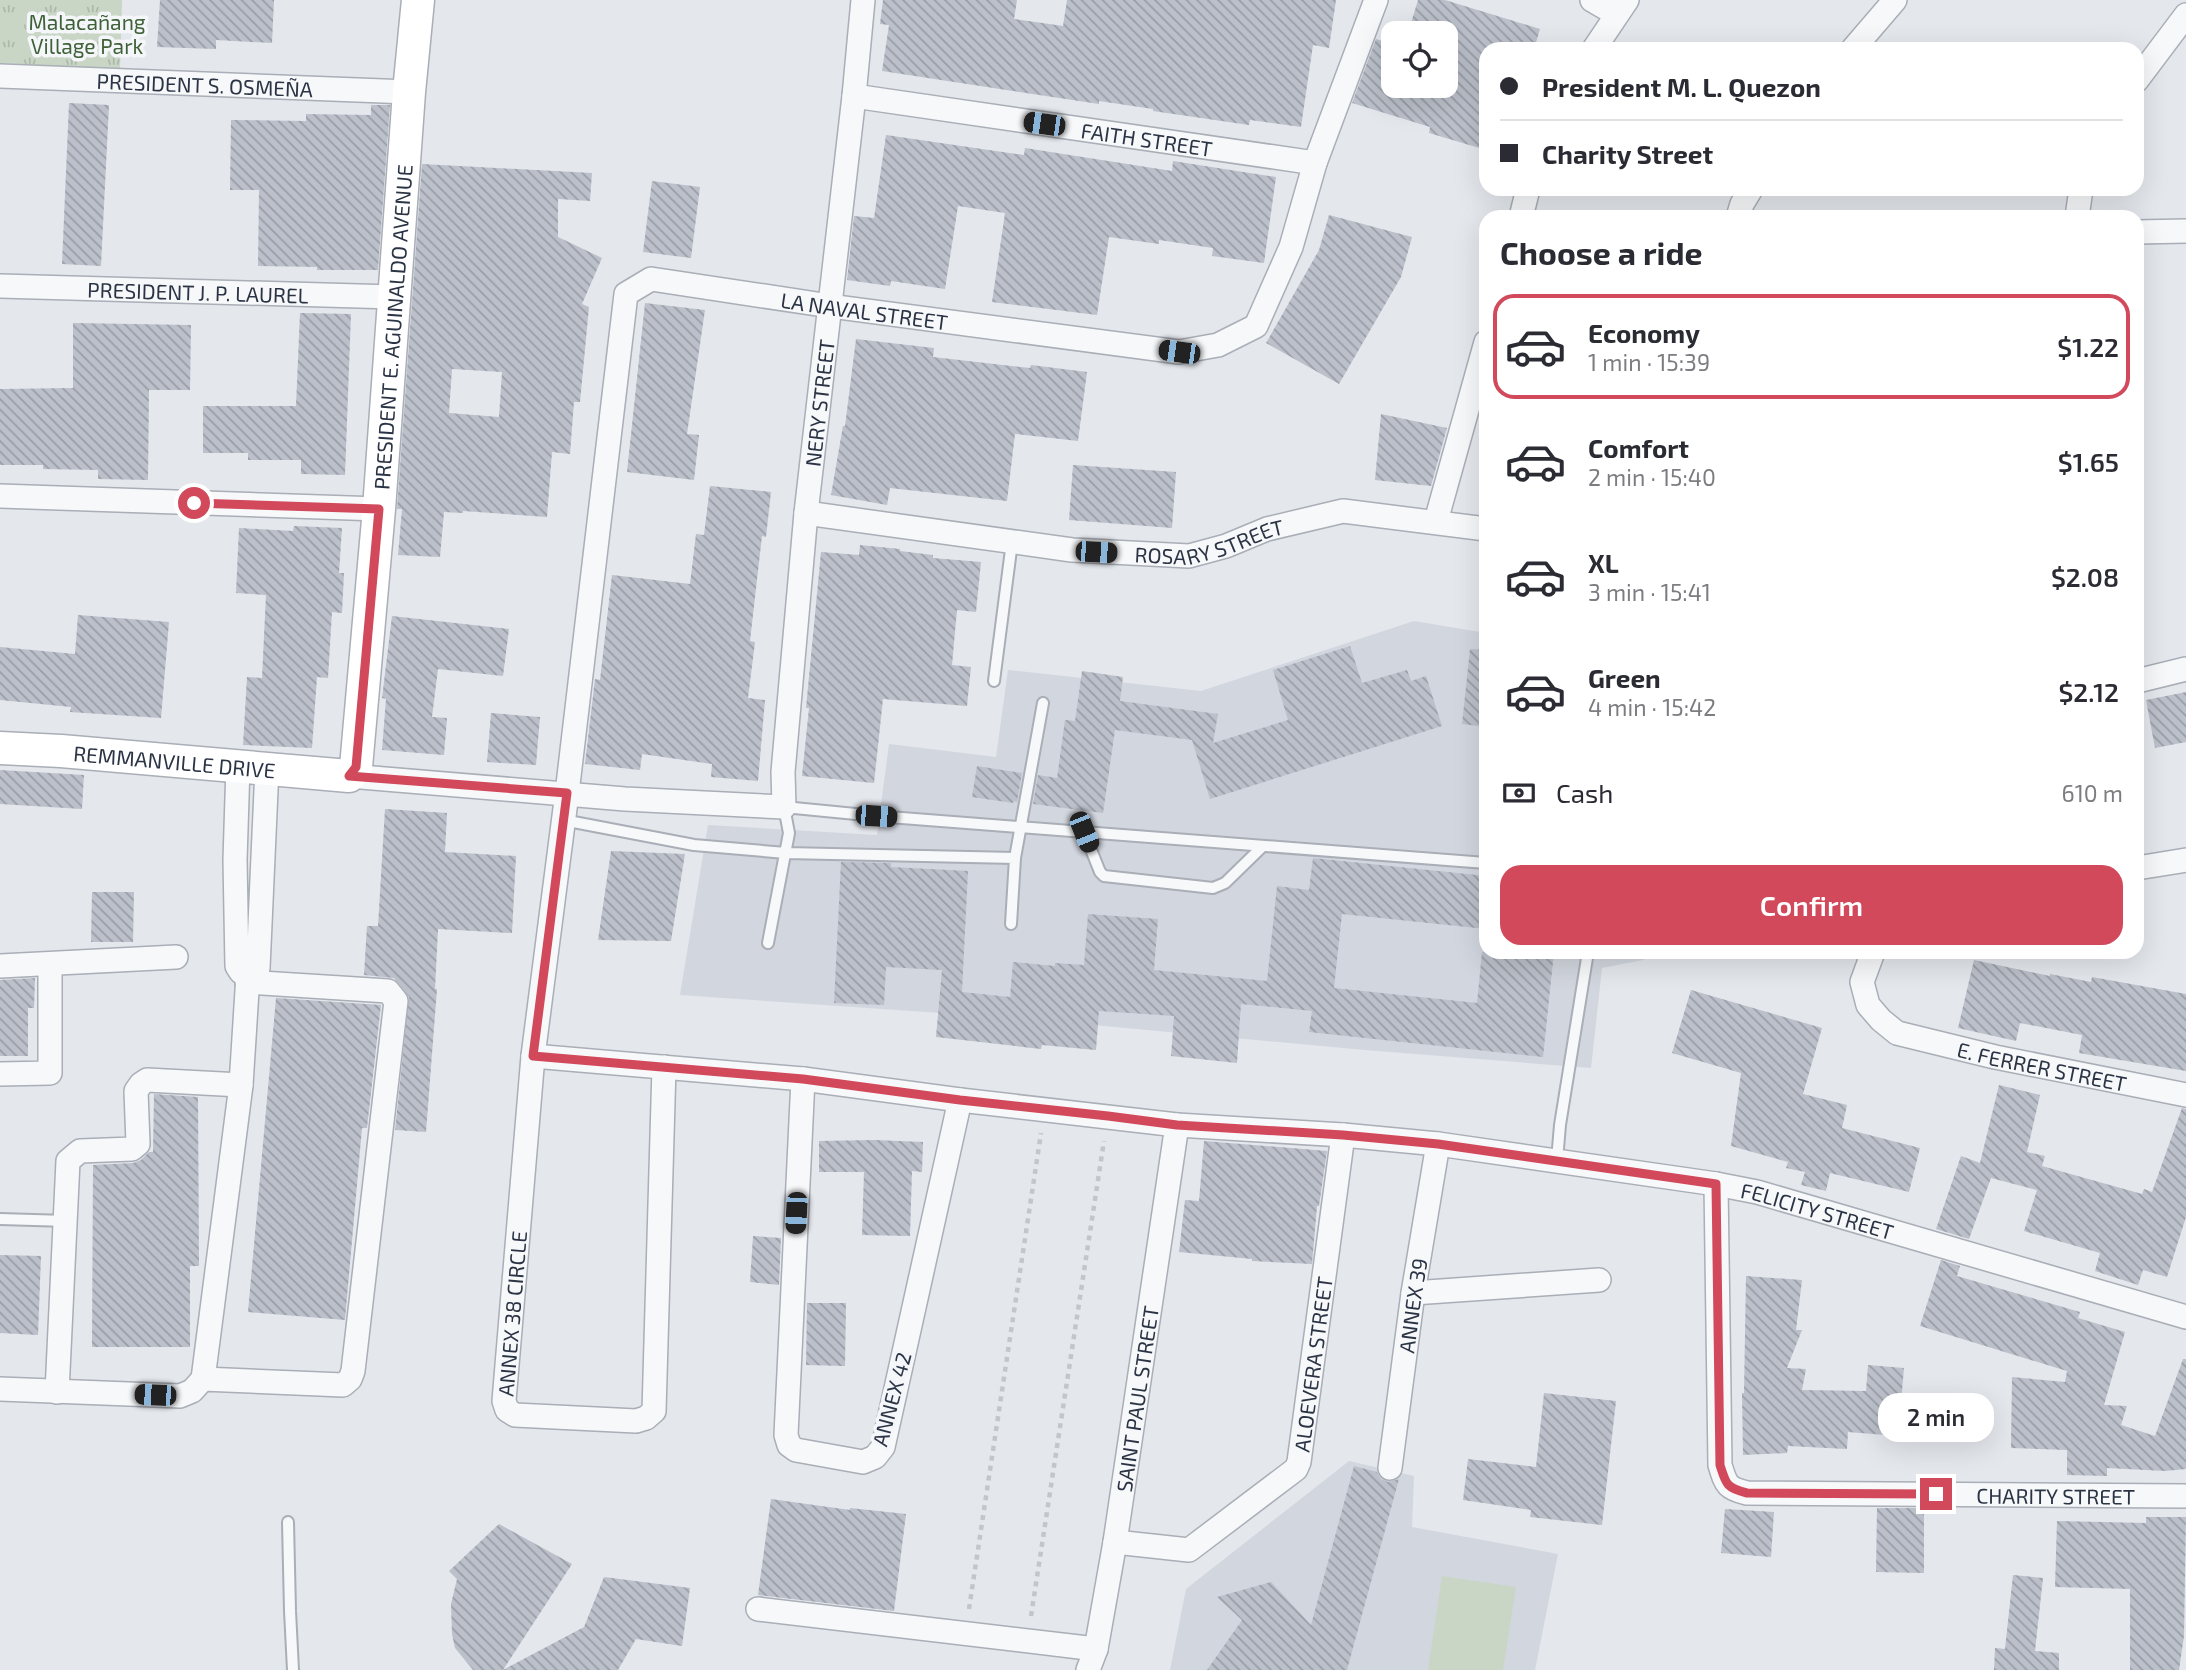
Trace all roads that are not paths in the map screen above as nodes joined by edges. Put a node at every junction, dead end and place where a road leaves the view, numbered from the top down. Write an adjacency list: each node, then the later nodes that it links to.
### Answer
1 (418, 0): 12 (main road, PRESIDENT E. AGUINALDO AVENUE)
2 (863, 0): 13 (street, NERY STREET)
3 (1377, 0): 14 (street, LA NAVAL STREET)
4 (1592, 0): 6 (street)
5 (1895, 0): 9 (street)
6 (1621, 7): 8 (street)
7 (2182, 27): 10 (street)
8 (1598, 42)
9 (1859, 42)
10 (2144, 72)
11 (0, 76): 12 (street, PRESIDENT S. OSMEÑA)
12 (409, 92): 18 (main road, PRESIDENT E. AGUINALDO AVENUE)
13 (854, 96): 14 (street, FAITH STREET); 19 (street, NERY STREET)
14 (1315, 163): 19 (street, LA NAVAL STREET)
15 (2186, 231): 16 (street)
16 (2144, 232)
17 (0, 286): 18 (street, PRESIDENT J. P. LAUREL)
18 (394, 297): 22 (main road, PRESIDENT E. AGUINALDO AVENUE)
19 (830, 306): 23 (street, NERY STREET); 34 (street, LA NAVAL STREET)
20 (1479, 367): 24 (street)
21 (0, 496): 22 (street)
22 (379, 509): 33 (main road, PRESIDENT E. AGUINALDO AVENUE)
23 (806, 513): 26 (street, ROSARY STREET); 35 (street, NERY STREET)
24 (1436, 521): 25 (street, ROSARY STREET); 26 (street, ROSARY STREET)
25 (1479, 528)
26 (1012, 542): 29 (lane)
27 (2186, 669): 28 (street)
28 (2144, 679)
29 (994, 681)
30 (1043, 703): 39 (lane)
31 (0, 748): 32 (main road, REMMANVILLE DRIVE)
32 (253, 767): 33 (main road, REMMANVILLE DRIVE); 37 (street); 38 (street)
33 (349, 776): 34 (street)
34 (567, 793): 35 (street); 36 (street)
35 (784, 807): 39 (lane); 42 (lane)
36 (563, 820): 42 (lane); 57 (street)
37 (236, 828): 38 (street); 48 (street)
38 (263, 828): 47 (street)
39 (1022, 828): 40 (lane); 43 (lane)
40 (1084, 832): 41 (lane); 41 (lane)
41 (1263, 846): 45 (lane)
42 (786, 853): 43 (lane); 50 (lane)
43 (1015, 858): 49 (lane)
44 (2186, 860): 46 (street)
45 (1479, 862)
46 (2144, 867)
47 (261, 888): 48 (street); 56 (street)
48 (235, 889): 56 (street)
49 (1011, 924)
50 (768, 943)
51 (176, 957): 54 (street)
52 (1587, 959): 67 (lane)
53 (1870, 959): 62 (street, E. FERRER STREET)
54 (50, 964): 55 (street); 59 (street)
55 (0, 966)
56 (248, 979): 61 (street); 74 (street)
57 (533, 1056): 58 (street, FELICITY STREET); 58 (street, ANNEX 38 CIRCLE)
58 (664, 1067): 60 (street, FELICITY STREET)
59 (0, 1074)
60 (803, 1079): 63 (street, FELICITY STREET); 63 (street, ANNEX 42)
61 (241, 1085): 70 (street); 74 (street)
62 (2186, 1095)
63 (960, 1100): 64 (street, FELICITY STREET)
64 (1177, 1125): 65 (street, FELICITY STREET); 80 (street, SAINT PAUL STREET)
65 (1343, 1135): 66 (street, FELICITY STREET); 80 (street, ALOEVERA STREET)
66 (1438, 1144): 67 (street, FELICITY STREET); 72 (street, ANNEX 39)
67 (1557, 1160): 68 (street, FELICITY STREET)
68 (1716, 1184): 73 (street, FELICITY STREET); 78 (street, CHARITY STREET)
69 (0, 1219): 70 (lane)
70 (66, 1220): 76 (street)
71 (1599, 1280): 72 (street)
72 (1413, 1293): 77 (street, ANNEX 39)
73 (2186, 1317)
74 (203, 1379): 76 (street)
75 (0, 1389): 76 (street)
76 (57, 1392)
77 (1390, 1468)
78 (2186, 1496)
79 (288, 1522): 83 (lane)
80 (1115, 1542): 82 (street, SAINT PAUL STREET)
81 (758, 1609): 82 (street)
82 (1092, 1660)
83 (293, 1670)

